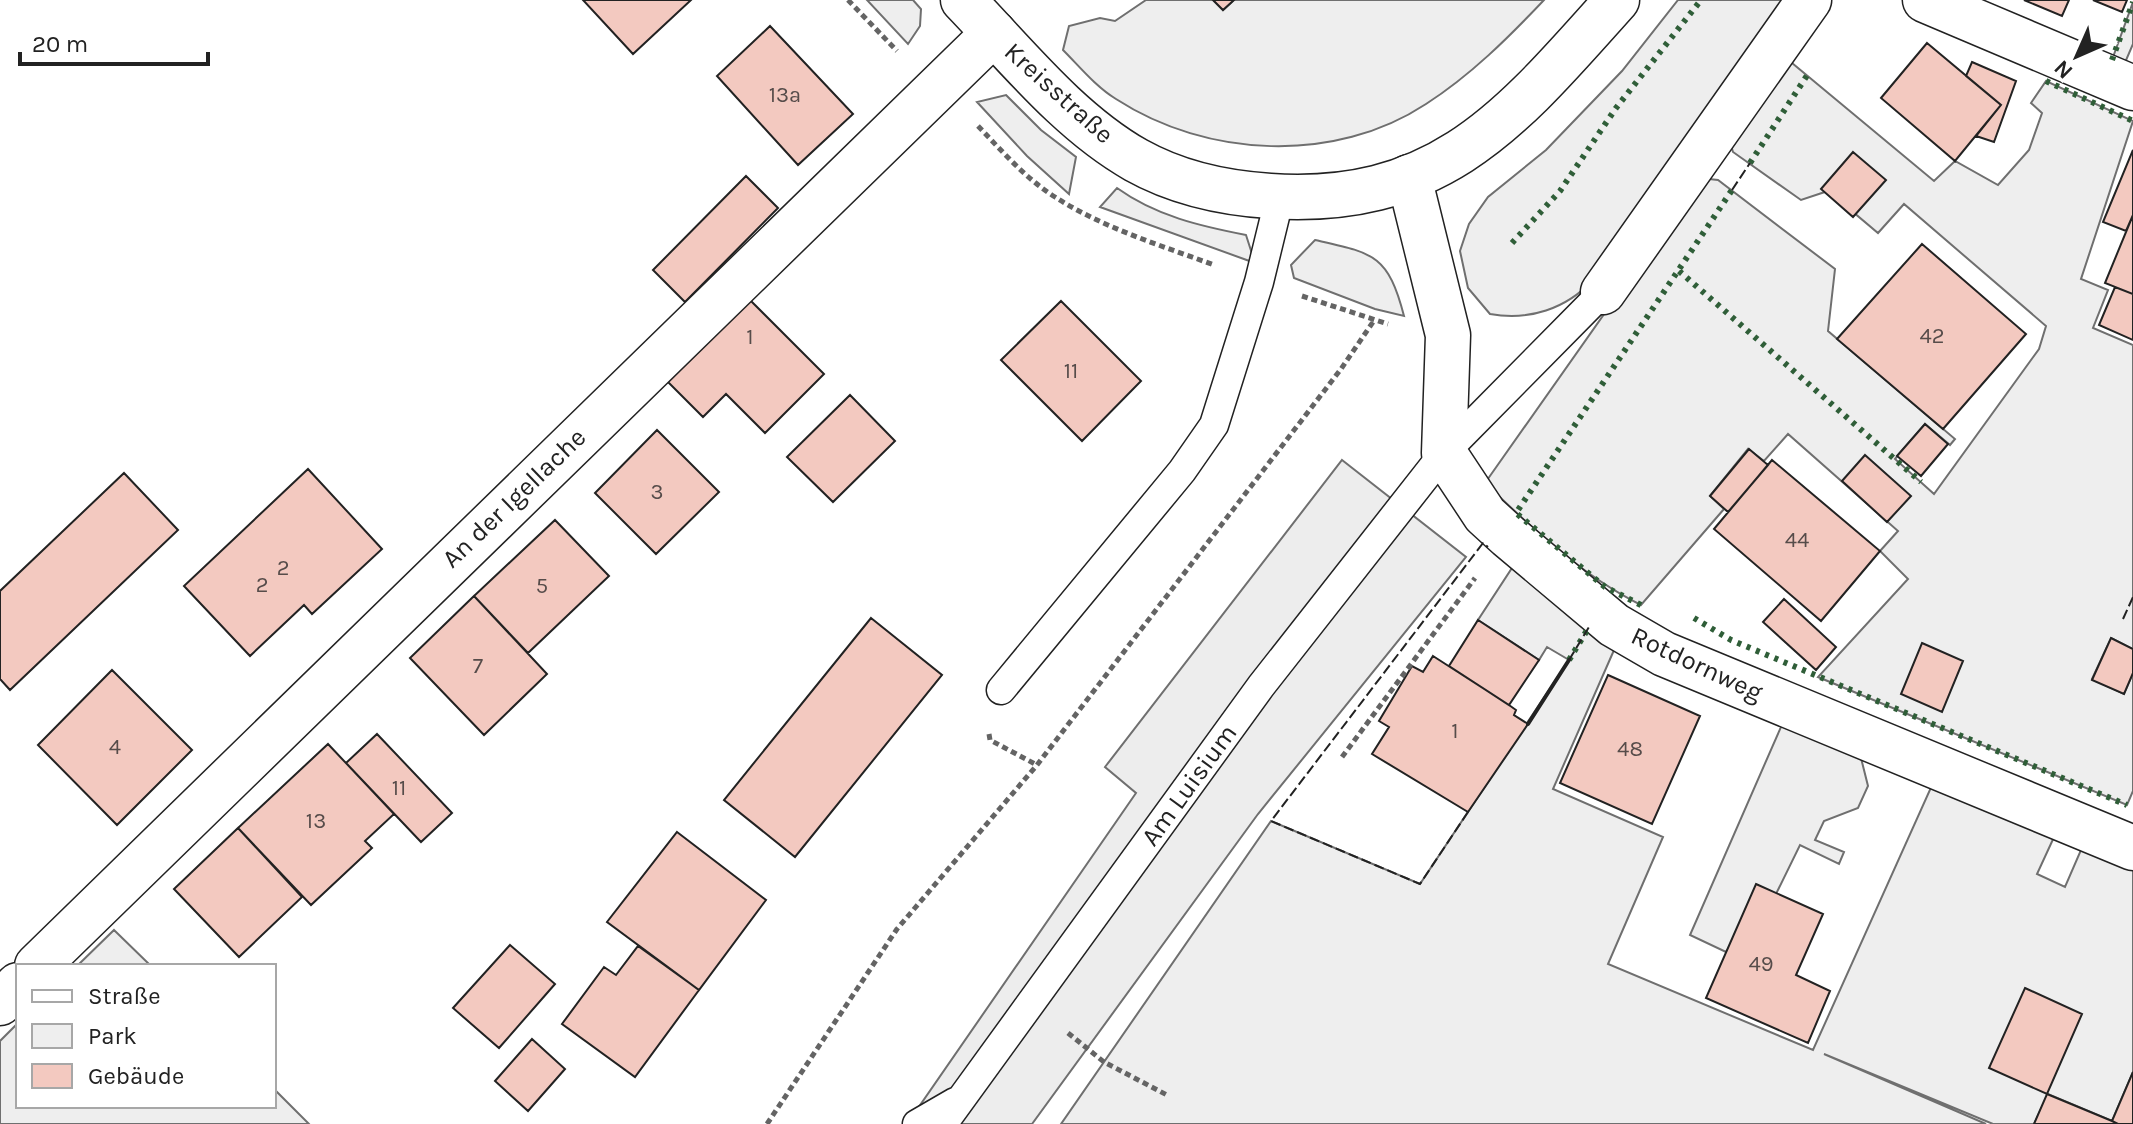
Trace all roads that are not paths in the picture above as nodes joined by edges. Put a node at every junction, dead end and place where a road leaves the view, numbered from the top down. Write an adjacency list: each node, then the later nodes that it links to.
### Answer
1 (963, 0): 5 (street, Kreisstraße)
2 (1617, 0): 7 (street, Kreisstraße)
3 (1809, 0): 9 (street)
4 (1925, 0): 6 (street)
5 (994, 33): 8 (street, Kreisstraße); 13 (street, An der Igellache)
6 (2133, 88)
7 (1409, 177): 8 (street, Kreisstraße); 10 (street)
8 (1280, 196): 11 (lane)
9 (1603, 292): 10 (lane, Am Luisium)
10 (1444, 453): 12 (street, Rotdornweg); 16 (lane, Am Luisium)
11 (1001, 690)
12 (2133, 848)
13 (39, 964)
14 (16, 987): 15 (street)
15 (0, 1003)
16 (960, 1100): 17 (lane); 18 (lane, Am Luisium)
17 (917, 1124)
18 (943, 1124)

